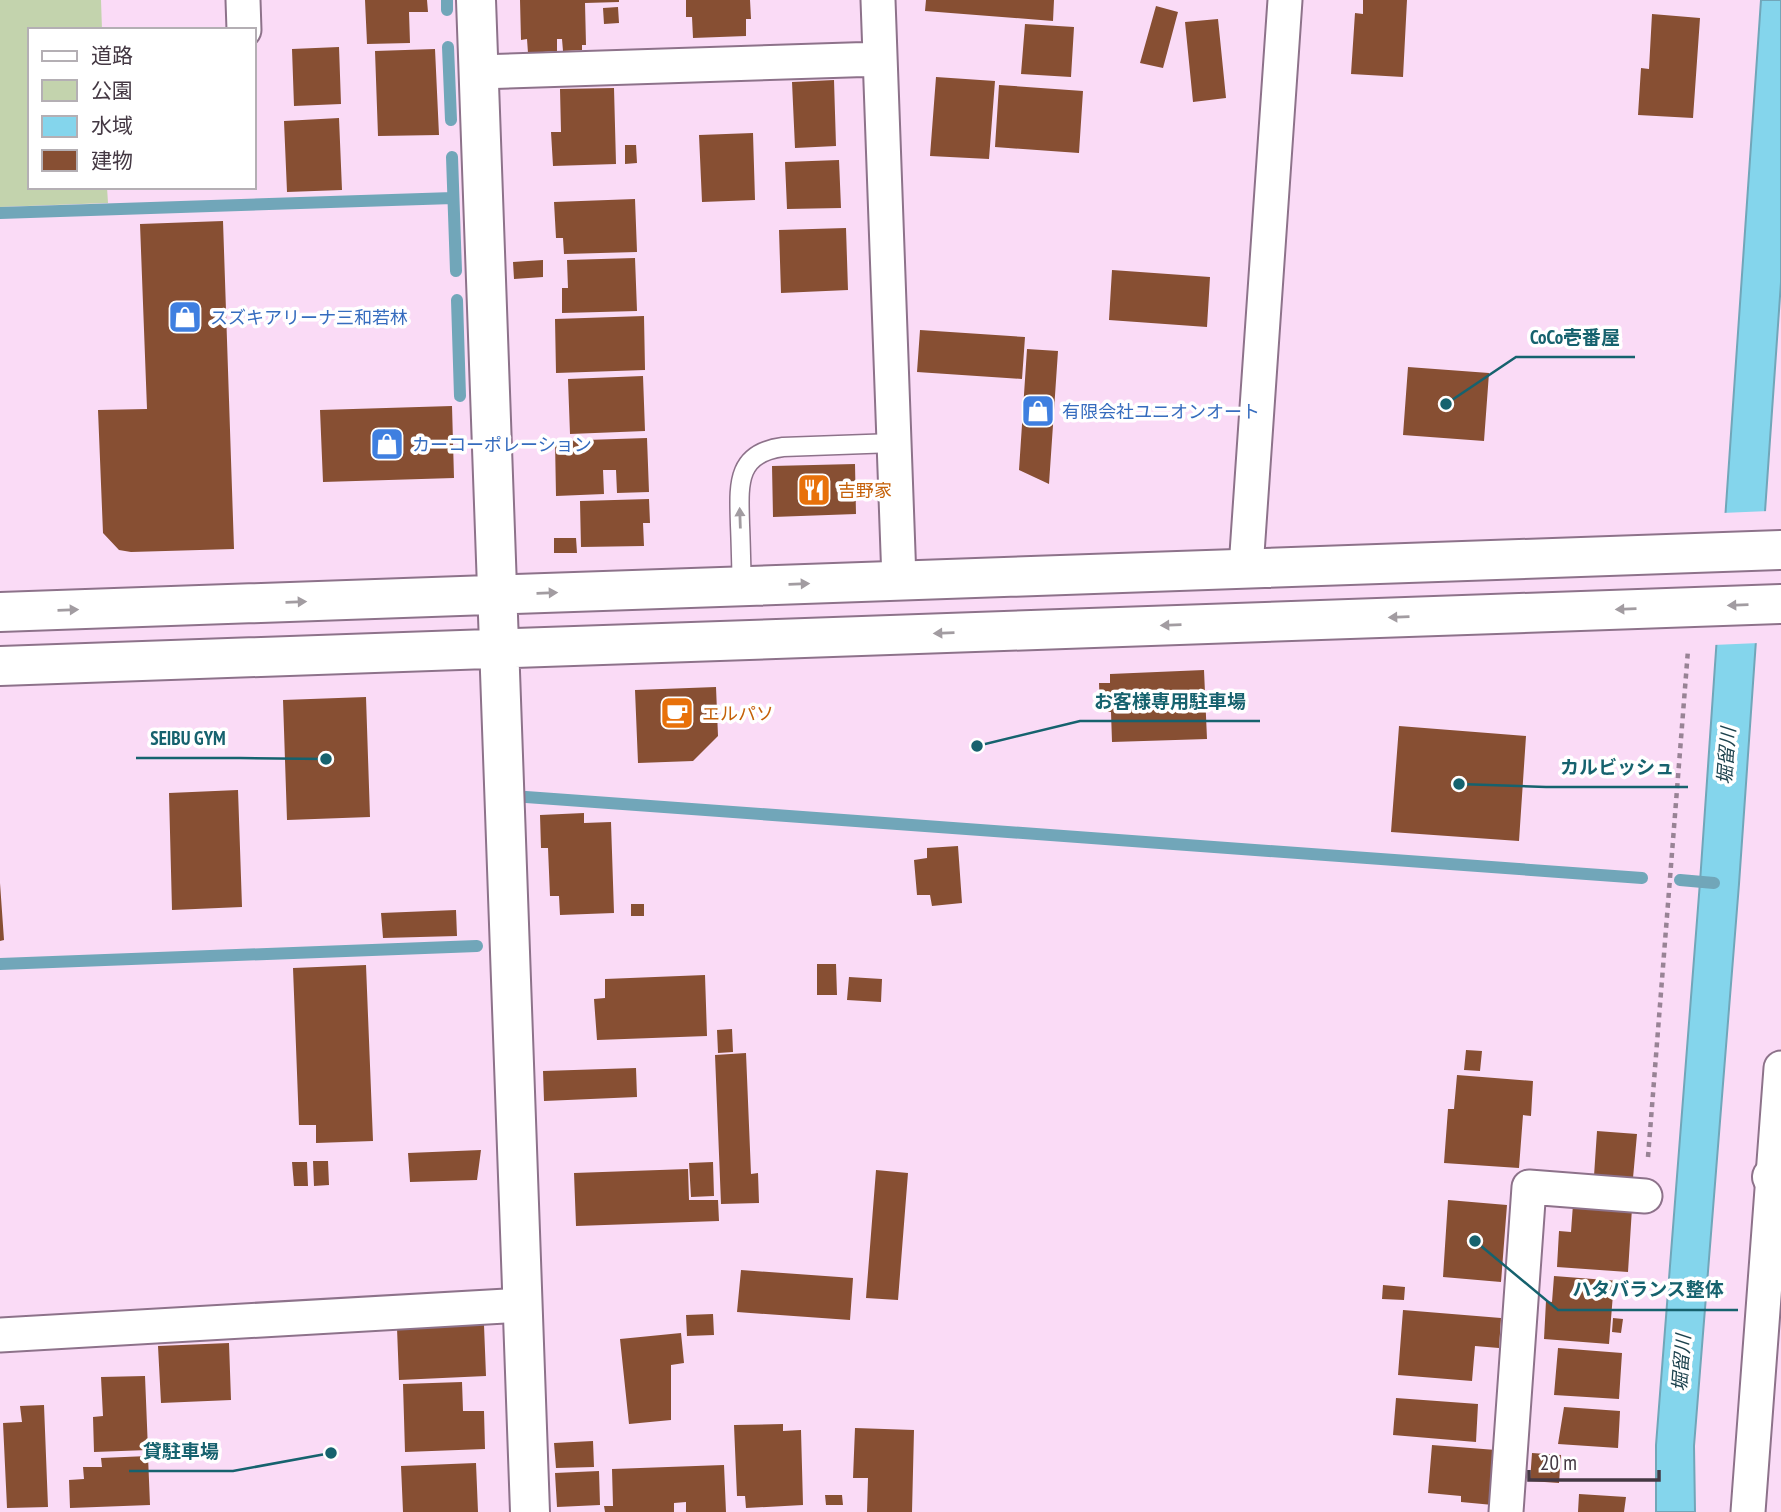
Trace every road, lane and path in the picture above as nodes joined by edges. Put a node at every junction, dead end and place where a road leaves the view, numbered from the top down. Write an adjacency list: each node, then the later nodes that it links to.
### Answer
1 (243, 0): 5 (street)
2 (476, 0): 7 (street)
3 (878, 0): 6 (street)
4 (1285, 0): 10 (street)
5 (244, 28)
6 (880, 58): 7 (street); 8 (street)
7 (478, 72): 13 (street)
8 (894, 443): 11 (street); 12 (lane, one-way to 8)
9 (1781, 550): 10 (street)
10 (1246, 568): 11 (street)
11 (899, 580): 12 (street, one-way to 11)
12 (742, 586): 13 (street, one-way to 12)
13 (496, 595): 15 (street, one-way to 13); 17 (street)
14 (1781, 604): 17 (street, one-way to 17)
15 (0, 612)
16 (1688, 646): 21 (path)
17 (498, 649): 18 (street); 22 (street)
18 (0, 666)
19 (1781, 1068): 20 (street)
20 (1777, 1178): 26 (street)
21 (1645, 1196): 25 (street)
22 (523, 1305): 23 (street); 24 (street)
23 (0, 1335)
24 (530, 1512)
25 (1506, 1512)
26 (1748, 1512)

